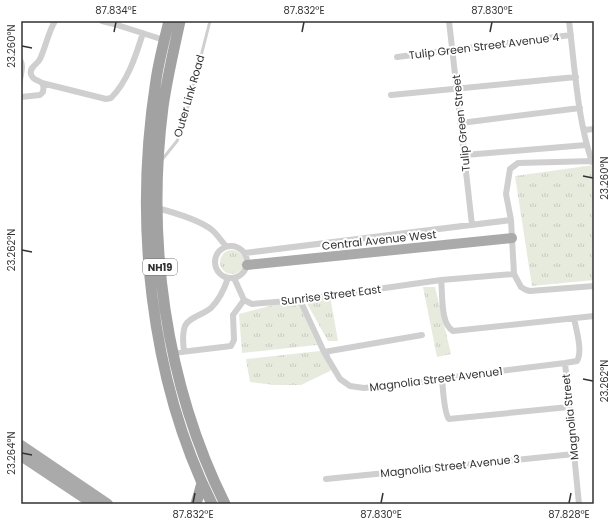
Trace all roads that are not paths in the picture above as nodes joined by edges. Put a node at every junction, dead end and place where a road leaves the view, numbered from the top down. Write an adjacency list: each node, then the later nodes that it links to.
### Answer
1 (55, 21): 16 (street)
2 (102, 21): 8 (street)
3 (169, 21): 10 (highway, NH19)
4 (180, 21): 27 (highway, NH19)
5 (210, 21): 27 (lane, Outer Link Road)
6 (449, 21): 11 (street, Tulip Green Street)
7 (569, 21): 9 (street)
8 (143, 33): 10 (street); 16 (street)
9 (570, 35): 11 (street, Tulip Green Street Avenue 4); 14 (street)
10 (164, 40): 53 (highway, NH19)
11 (452, 50): 12 (street, Tulip Green Street Avenue 4); 17 (street, Tulip Green Street)
12 (397, 57)
13 (21, 59): 15 (lane)
14 (576, 77): 17 (street); 20 (street)
15 (21, 83)
16 (42, 83): 19 (street)
17 (457, 88): 18 (street); 21 (street, Tulip Green Street)
18 (391, 94)
19 (21, 97)
20 (580, 108): 21 (street); 23 (street)
21 (461, 123): 25 (street, Tulip Green Street)
22 (594, 129): 23 (street)
23 (584, 130): 24 (street)
24 (586, 145): 25 (street); 26 (street)
25 (465, 156): 30 (street, Tulip Green Street)
26 (593, 162): 29 (street)
27 (158, 166): 28 (highway, NH19)
28 (157, 208): 32 (street); 44 (highway, NH19)
29 (511, 220): 30 (street); 31 (street)
30 (472, 225): 33 (street)
31 (512, 238): 34 (main road, Central Avenue West); 35 (street)
32 (226, 246): 33 (street); 36 (street)
33 (245, 253): 34 (street)
34 (247, 265): 36 (street)
35 (514, 274): 37 (street, Sunrise Street East); 38 (street)
36 (231, 278): 39 (street); 44 (street)
37 (442, 280): 40 (street, Sunrise Street East); 42 (street)
38 (594, 286)
39 (244, 300): 40 (street, Sunrise Street East); 44 (street)
40 (300, 300): 45 (street, Magnolia Street Avenue1)
41 (594, 316): 42 (street)
42 (574, 318): 46 (street, Magnolia Street)
43 (422, 335): 45 (street)
44 (178, 352): 58 (highway, NH19)
45 (324, 352): 47 (street, Magnolia Street Avenue1)
46 (565, 363): 47 (street, Magnolia Street Avenue1); 48 (street, Magnolia Street)
47 (442, 379): 48 (street)
48 (569, 407): 50 (street, Magnolia Street)
49 (21, 445): 55 (main road)
50 (574, 454): 52 (street, Magnolia Street Avenue 3); 59 (street, Magnolia Street)
51 (21, 456): 54 (main road)
52 (326, 479)
53 (202, 483): 56 (highway); 57 (highway, NH19)
54 (92, 504)
55 (108, 504)
56 (196, 504)
57 (212, 504)
58 (225, 504)
59 (579, 504)

